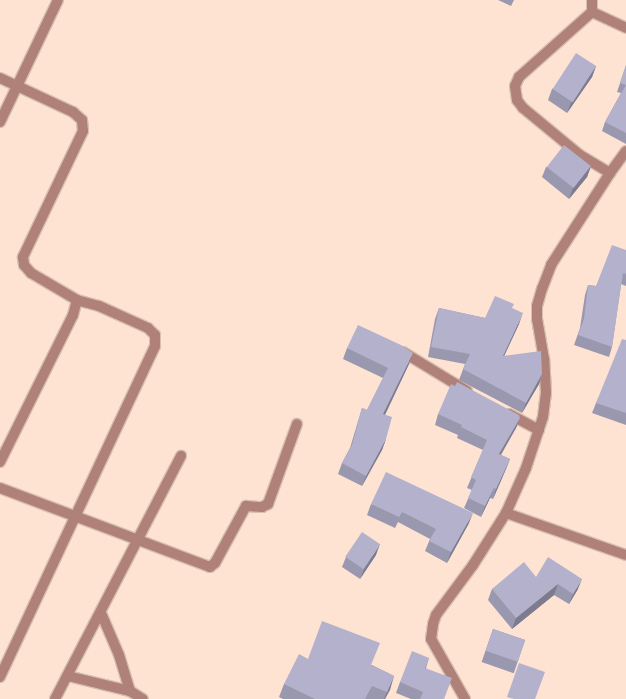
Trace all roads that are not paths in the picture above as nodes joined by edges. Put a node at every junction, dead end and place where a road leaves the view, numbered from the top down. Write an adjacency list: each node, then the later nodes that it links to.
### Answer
1 (58, 0): 6 (street)
2 (592, 0): 3 (street)
3 (592, 12): 4 (street); 9 (street)
4 (626, 28)
5 (0, 78): 6 (street)
6 (17, 86): 7 (street); 10 (street)
7 (0, 122)
8 (626, 151): 9 (street)
9 (610, 173): 15 (street)
10 (77, 300): 17 (street); 20 (street)
11 (403, 352): 12 (street)
12 (474, 395)
13 (498, 408): 15 (street)
14 (297, 424): 21 (street)
15 (538, 430): 19 (street)
16 (181, 456): 21 (street)
17 (0, 462)
18 (0, 488): 20 (street)
19 (506, 513): 22 (street); 29 (street)
20 (76, 515): 21 (street); 25 (street)
21 (139, 540): 23 (street)
22 (626, 555)
23 (101, 613): 24 (street); 26 (street)
24 (68, 676): 26 (street); 27 (street)
25 (0, 677)
26 (130, 692): 28 (street)
27 (55, 699)
28 (143, 699)
29 (465, 699)

